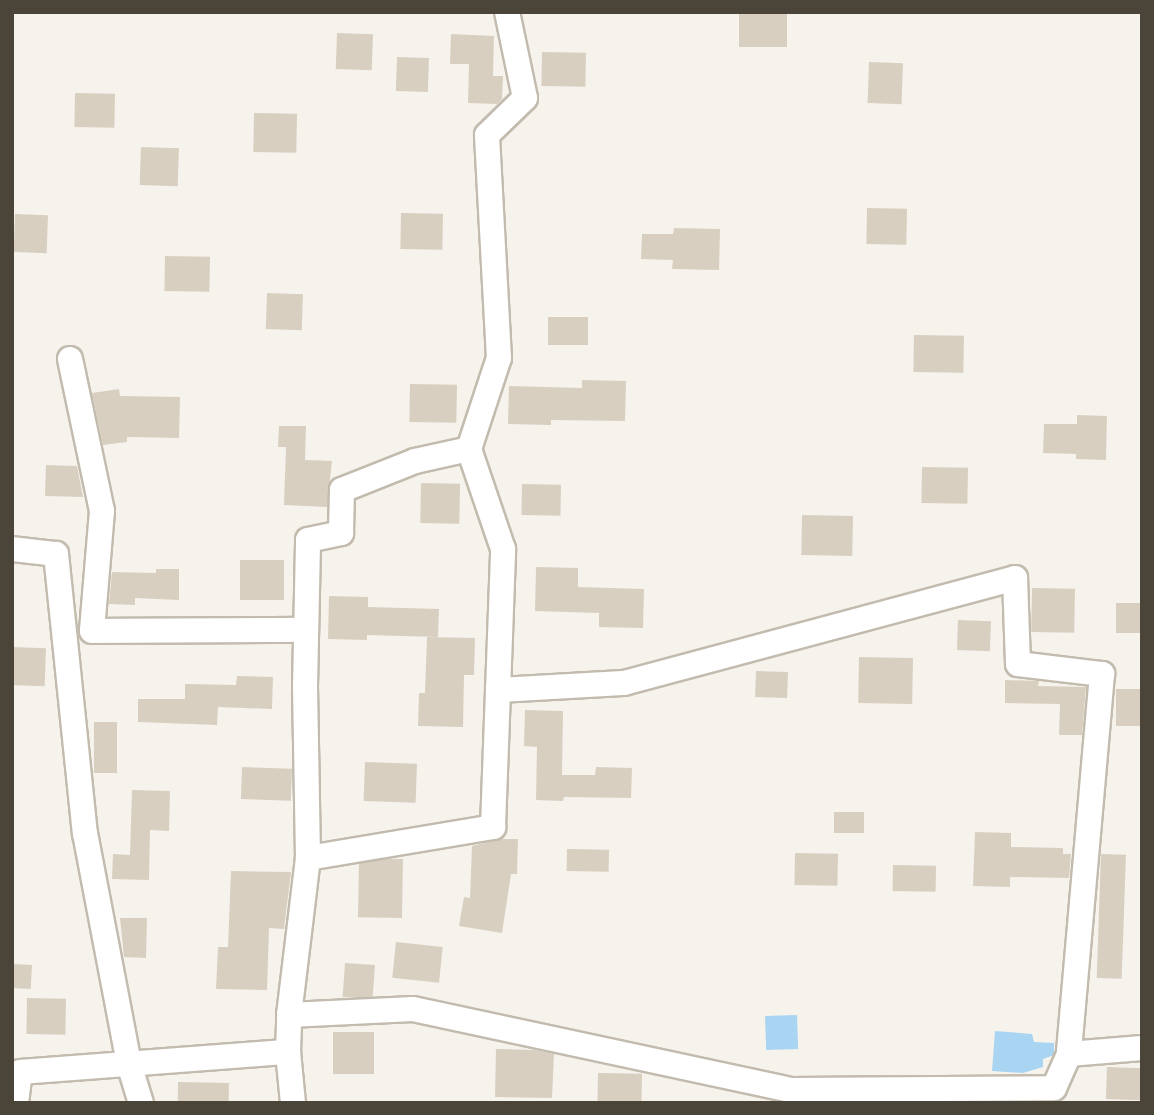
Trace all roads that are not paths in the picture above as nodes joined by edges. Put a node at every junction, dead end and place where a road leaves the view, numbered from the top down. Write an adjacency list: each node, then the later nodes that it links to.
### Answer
1 (507, 12): 3 (street)
2 (70, 359): 5 (street)
3 (469, 449): 5 (street); 6 (street)
4 (12, 549): 12 (street)
5 (306, 631): 7 (street)
6 (498, 690): 7 (street); 11 (street)
7 (308, 858): 8 (street)
8 (289, 1015): 10 (street); 11 (street)
9 (1142, 1048): 11 (street)
10 (288, 1052): 12 (street); 15 (street)
11 (1069, 1054)
12 (129, 1064): 13 (street); 14 (street)
13 (16, 1103)
14 (141, 1103)
15 (293, 1103)

